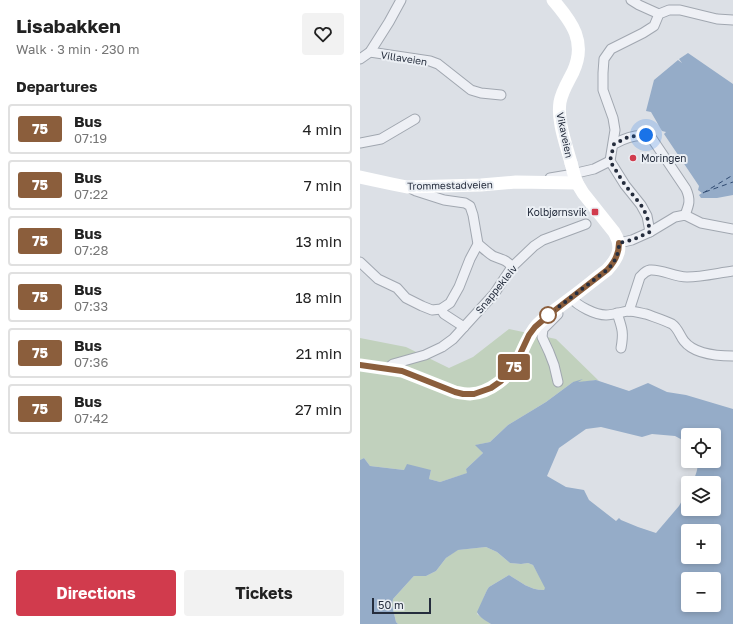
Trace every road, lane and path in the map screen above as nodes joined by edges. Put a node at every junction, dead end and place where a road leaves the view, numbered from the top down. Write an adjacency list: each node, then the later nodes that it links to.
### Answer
1 (401, 0): 6 (street, Villaveien)
2 (553, 0): 14 (main road, Vikaveien, bridge)
3 (631, 0): 4 (street)
4 (659, 14): 5 (street); 11 (street)
5 (733, 20)
6 (370, 52): 7 (street, Villaveien); 8 (street, Villaveien)
7 (360, 59)
8 (501, 95)
9 (415, 119): 10 (street)
10 (360, 143)
11 (614, 144): 12 (street); 17 (street)
12 (610, 161): 15 (street, Trommestadveien); 20 (street)
13 (360, 177): 16 (main road, Trommestadveien)
14 (576, 181): 15 (main road, Trommestadveien); 21 (main road, Vikaveien)
15 (516, 182): 16 (main road, Trommestadveien)
16 (407, 186): 22 (street)
17 (685, 216): 19 (street); 20 (street)
18 (586, 224): 24 (street, Snappekleiv)
19 (733, 229)
20 (650, 232): 21 (street)
21 (619, 243): 26 (main road)
22 (478, 244): 24 (street); 27 (street)
23 (360, 262): 27 (street)
24 (512, 268): 30 (street, Snappekleiv)
25 (733, 271): 28 (street)
26 (572, 299): 29 (street); 34 (main road); 35 (street)
27 (441, 309): 30 (street)
28 (629, 311): 29 (street); 32 (street)
29 (617, 313): 31 (street)
30 (464, 327): 34 (street, Snappekleiv)
31 (621, 348)
32 (733, 356)
33 (360, 365): 34 (main road)
34 (388, 369)
35 (558, 382)

